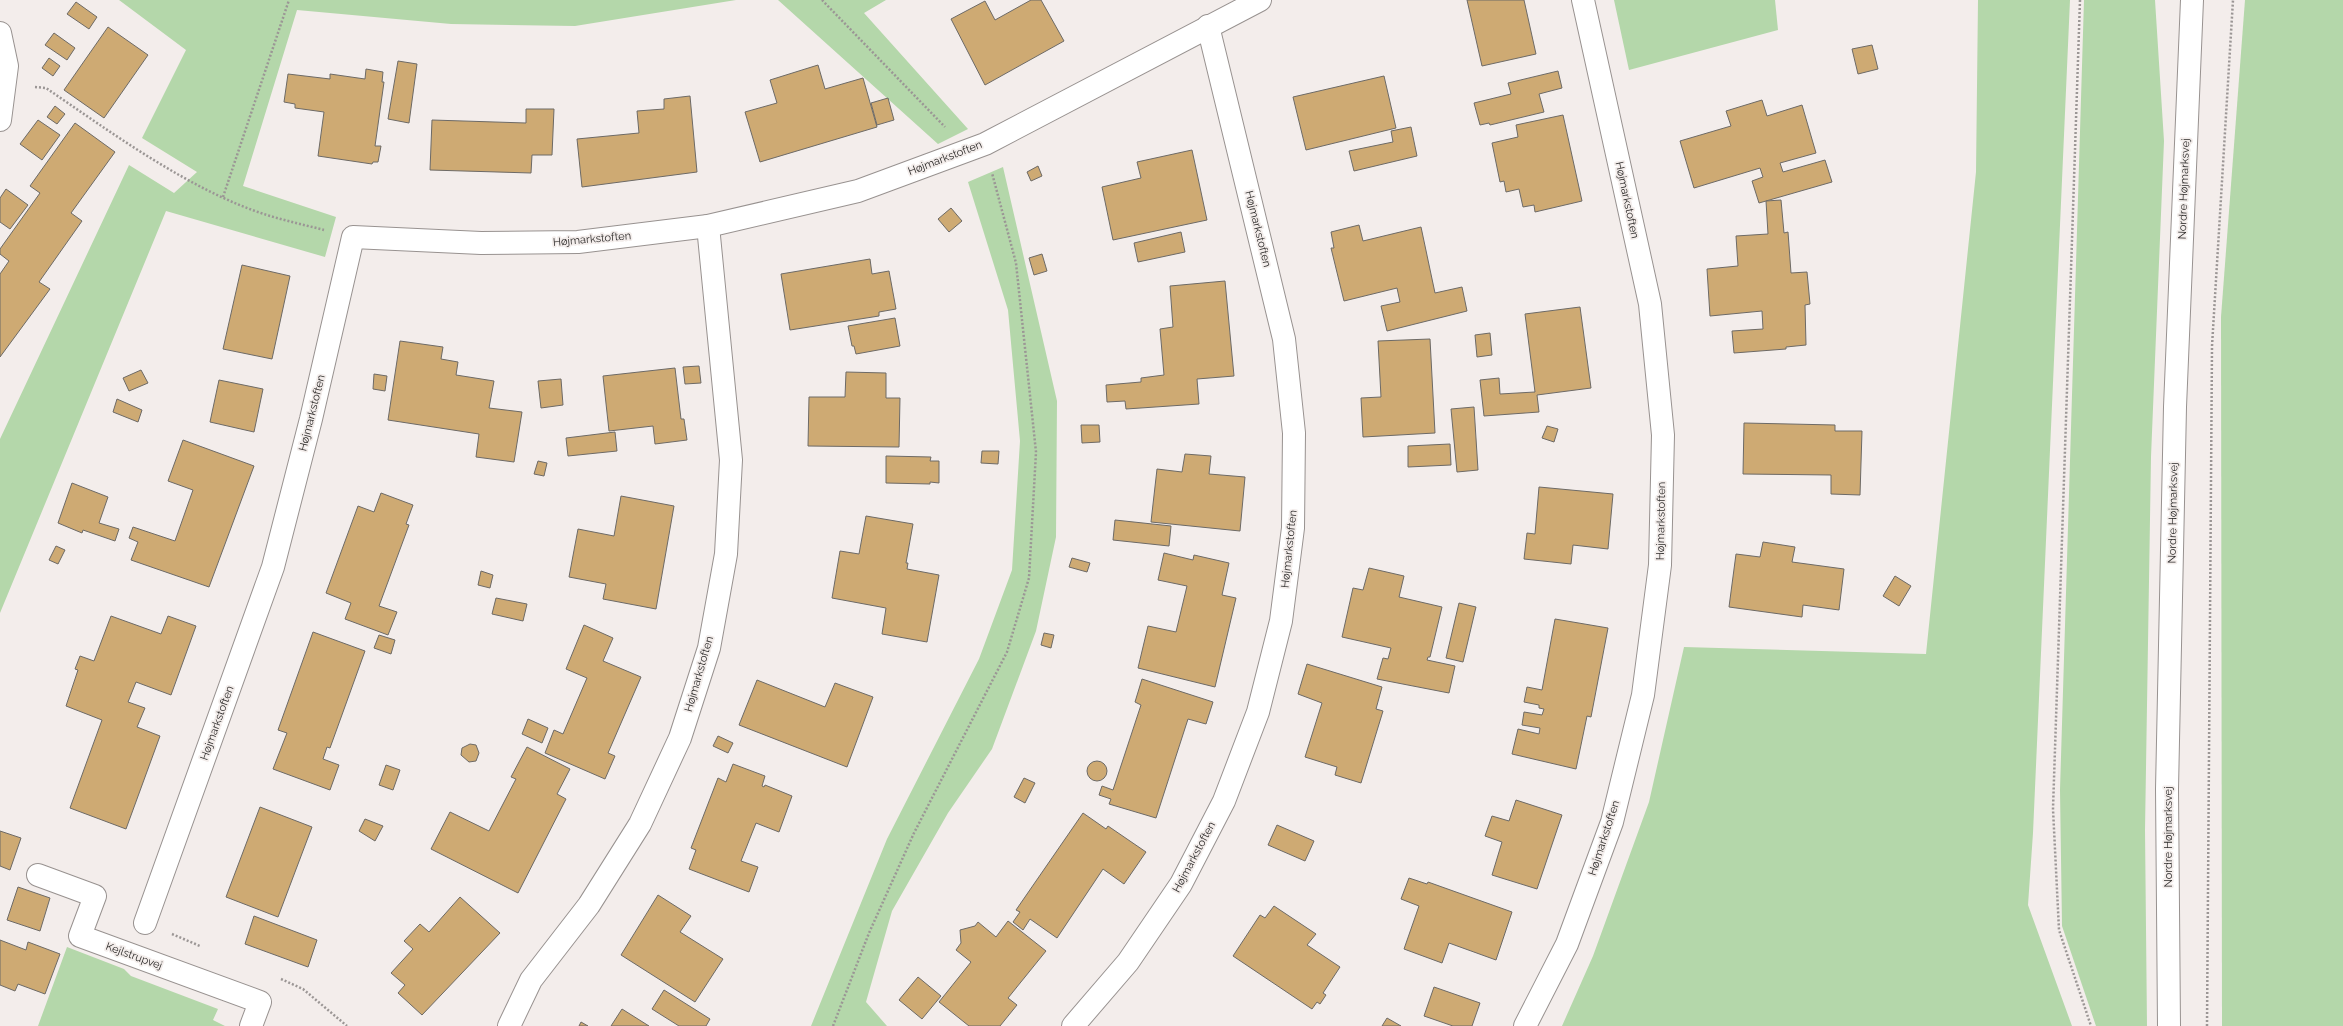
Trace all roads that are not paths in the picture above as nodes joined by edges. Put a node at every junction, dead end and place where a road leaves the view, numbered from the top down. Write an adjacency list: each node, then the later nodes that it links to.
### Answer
1 (1260, 0): 4 (street, Højmarkstoften)
2 (1584, 0): 13 (street, Højmarkstoften)
3 (2192, 0): 14 (street, Nordre Højmarksvej)
4 (1208, 26): 7 (street, Højmarkstoften); 12 (street, Højmarkstoften)
5 (0, 33): 6 (street)
6 (0, 120)
7 (708, 226): 9 (street, Højmarkstoften); 11 (street, Højmarkstoften)
8 (38, 875): 10 (street, Kejlstrupvej)
9 (145, 923)
10 (251, 1026)
11 (509, 1026)
12 (1073, 1026)
13 (1525, 1026)
14 (2169, 1026)

